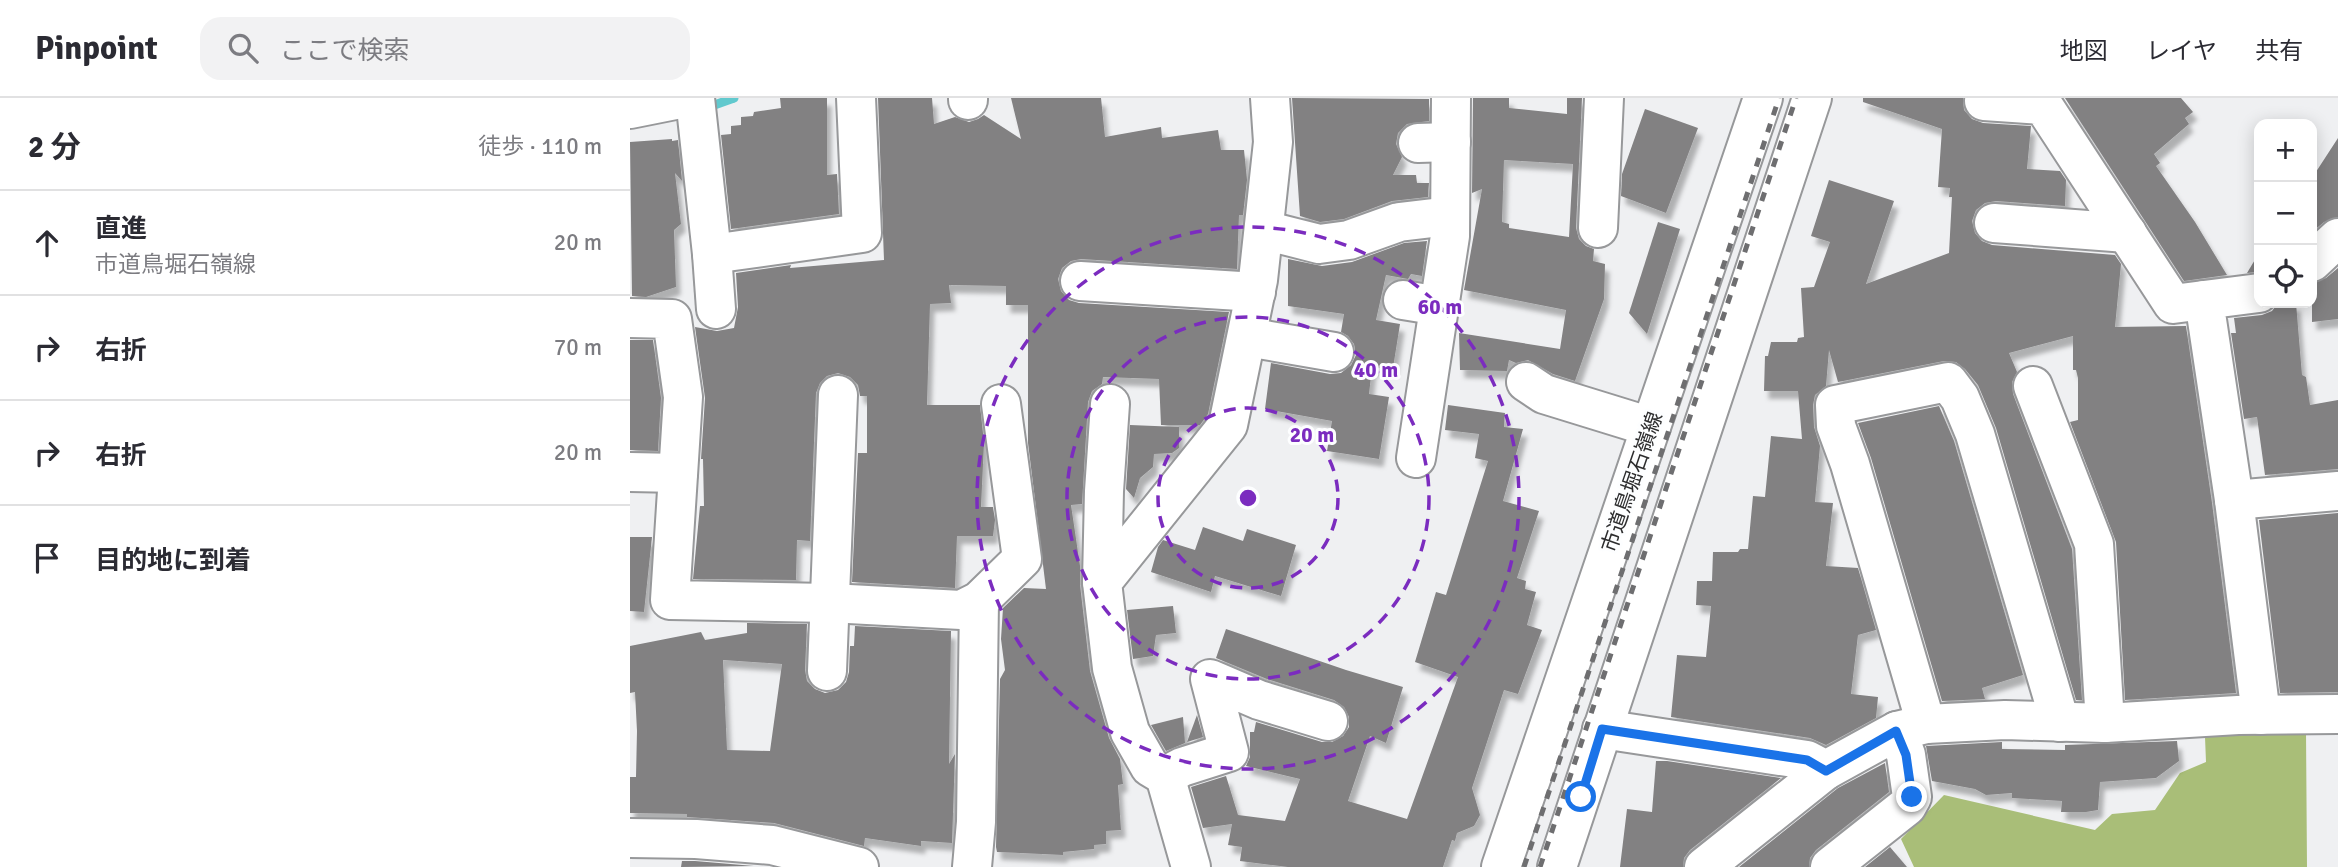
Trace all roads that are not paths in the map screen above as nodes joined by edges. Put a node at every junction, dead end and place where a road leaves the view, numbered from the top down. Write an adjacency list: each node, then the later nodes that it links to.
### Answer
1 (856, 98): 17 (street)
2 (1270, 98): 14 (street)
3 (1451, 98): 11 (street)
4 (1604, 98): 13 (street)
5 (1763, 98): 34 (street, 市道鳥堀石嶺線)
6 (1812, 98): 50 (street)
7 (692, 99): 10 (street); 17 (street)
8 (1984, 101): 9 (street)
9 (2041, 102): 15 (street)
10 (630, 109)
11 (1450, 216): 14 (street); 24 (street)
12 (1994, 223): 15 (street)
13 (1598, 228)
14 (1264, 230): 20 (street)
15 (2127, 233): 23 (street)
16 (2338, 238): 18 (street)
17 (712, 254): 25 (street)
18 (2317, 257)
19 (1080, 281): 20 (street)
20 (1256, 292): 27 (street)
21 (2254, 294): 23 (street)
22 (1403, 300): 24 (street)
23 (2204, 300): 39 (street)
24 (1440, 306): 35 (street)
25 (716, 310)
26 (630, 318): 37 (street)
27 (1247, 337): 28 (street); 40 (street)
28 (1334, 352)
29 (1526, 382): 34 (street)
30 (2034, 386): 48 (street)
31 (838, 395): 42 (street)
32 (1001, 404): 41 (street)
33 (1110, 404): 40 (street)
34 (1651, 427): 58 (street, 市道鳥堀石嶺線)
35 (1416, 458)
36 (630, 472): 37 (street)
37 (678, 473): 42 (street)
38 (2338, 491): 39 (street)
39 (2234, 500): 45 (street)
40 (1102, 582): 52 (street)
41 (979, 601): 42 (street); 56 (street)
42 (830, 603): 43 (street)
43 (827, 671)
44 (2338, 714): 45 (street)
45 (2261, 715): 48 (street)
46 (1328, 721): 52 (street)
47 (2060, 722): 48 (street); 49 (street); 49 (street)
48 (2105, 723)
49 (1911, 728): 51 (street); 61 (street)
50 (1602, 729): 51 (street); 59 (street)
51 (1826, 771): 60 (street)
52 (1165, 776): 57 (street)
53 (630, 838): 54 (street)
54 (771, 856): 55 (street)
55 (859, 867)
56 (972, 867)
57 (1191, 867)
58 (1501, 867)
59 (1557, 867)
60 (1704, 867)
61 (1830, 867)

